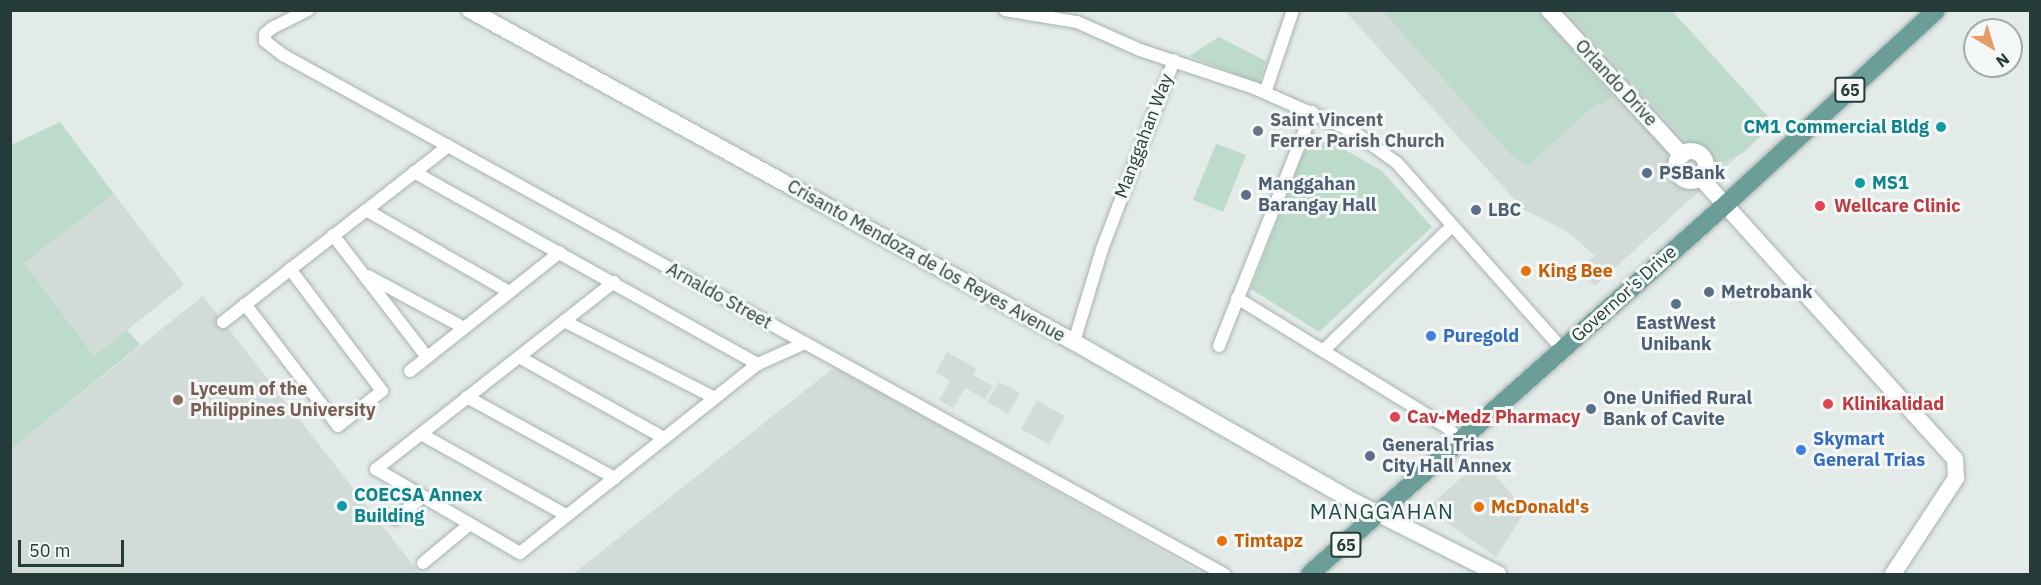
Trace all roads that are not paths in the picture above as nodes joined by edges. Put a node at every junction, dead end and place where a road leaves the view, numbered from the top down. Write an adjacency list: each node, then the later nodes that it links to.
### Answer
1 (308, 10): 10 (street, Arnaldo Street)
2 (470, 10): 26 (main road, Crisanto Mendoza de los Reyes Avenue)
3 (1005, 10): 7 (street)
4 (1293, 10): 8 (street)
5 (1549, 10): 12 (main road, Orlando Drive)
6 (1936, 10): 12 (main road, Governor's Drive / 65)
7 (1174, 60): 9 (street, Manggahan Way); 26 (street, Manggahan Way)
8 (1267, 87)
9 (1312, 112): 14 (street, Manggahan Way); 21 (street)
10 (448, 146): 11 (street); 27 (street, Arnaldo Street)
11 (414, 172): 13 (street); 16 (street)
12 (1725, 205): 29 (main road, Governor's Drive / 65); 50 (main road)
13 (366, 210): 15 (street); 20 (street)
14 (1452, 226): 29 (street, Manggahan Way); 30 (street)
15 (333, 235): 17 (street); 18 (street)
16 (560, 252): 19 (street); 20 (street)
17 (290, 269): 22 (street); 22 (street)
18 (362, 273): 25 (street); 31 (street)
19 (614, 282): 24 (street); 33 (street)
20 (509, 292): 25 (street)
21 (1237, 298): 28 (street); 30 (street)
22 (245, 304): 23 (street)
23 (222, 321)
24 (564, 321): 32 (street); 36 (street)
25 (464, 328): 31 (street)
26 (1074, 342): 42 (main road, Crisanto Mendoza de los Reyes Avenue)
27 (803, 344): 33 (street); 47 (street, Arnaldo Street)
28 (1219, 346)
29 (1563, 350): 39 (main road, Governor's Drive / 65)
30 (1323, 351): 39 (street)
31 (427, 357): 34 (street)
32 (519, 357): 35 (street); 38 (street)
33 (758, 364): 36 (street)
34 (410, 371)
35 (467, 397): 37 (street); 40 (street)
36 (715, 398): 38 (street)
37 (421, 434): 41 (street); 43 (street)
38 (664, 438): 40 (street)
39 (1461, 442): 42 (main road, Governor's Drive / 65)
40 (615, 478): 43 (street)
41 (423, 496): 44 (street); 45 (street)
42 (1381, 514): 48 (main road, Governor's Drive / 65); 49 (main road, Crisanto Mendoza de los Reyes Avenue)
43 (566, 515): 45 (street)
44 (395, 519)
45 (470, 524): 46 (street)
46 (423, 563)
47 (1224, 574)
48 (1310, 574)
49 (1498, 574)
50 (1893, 574)

